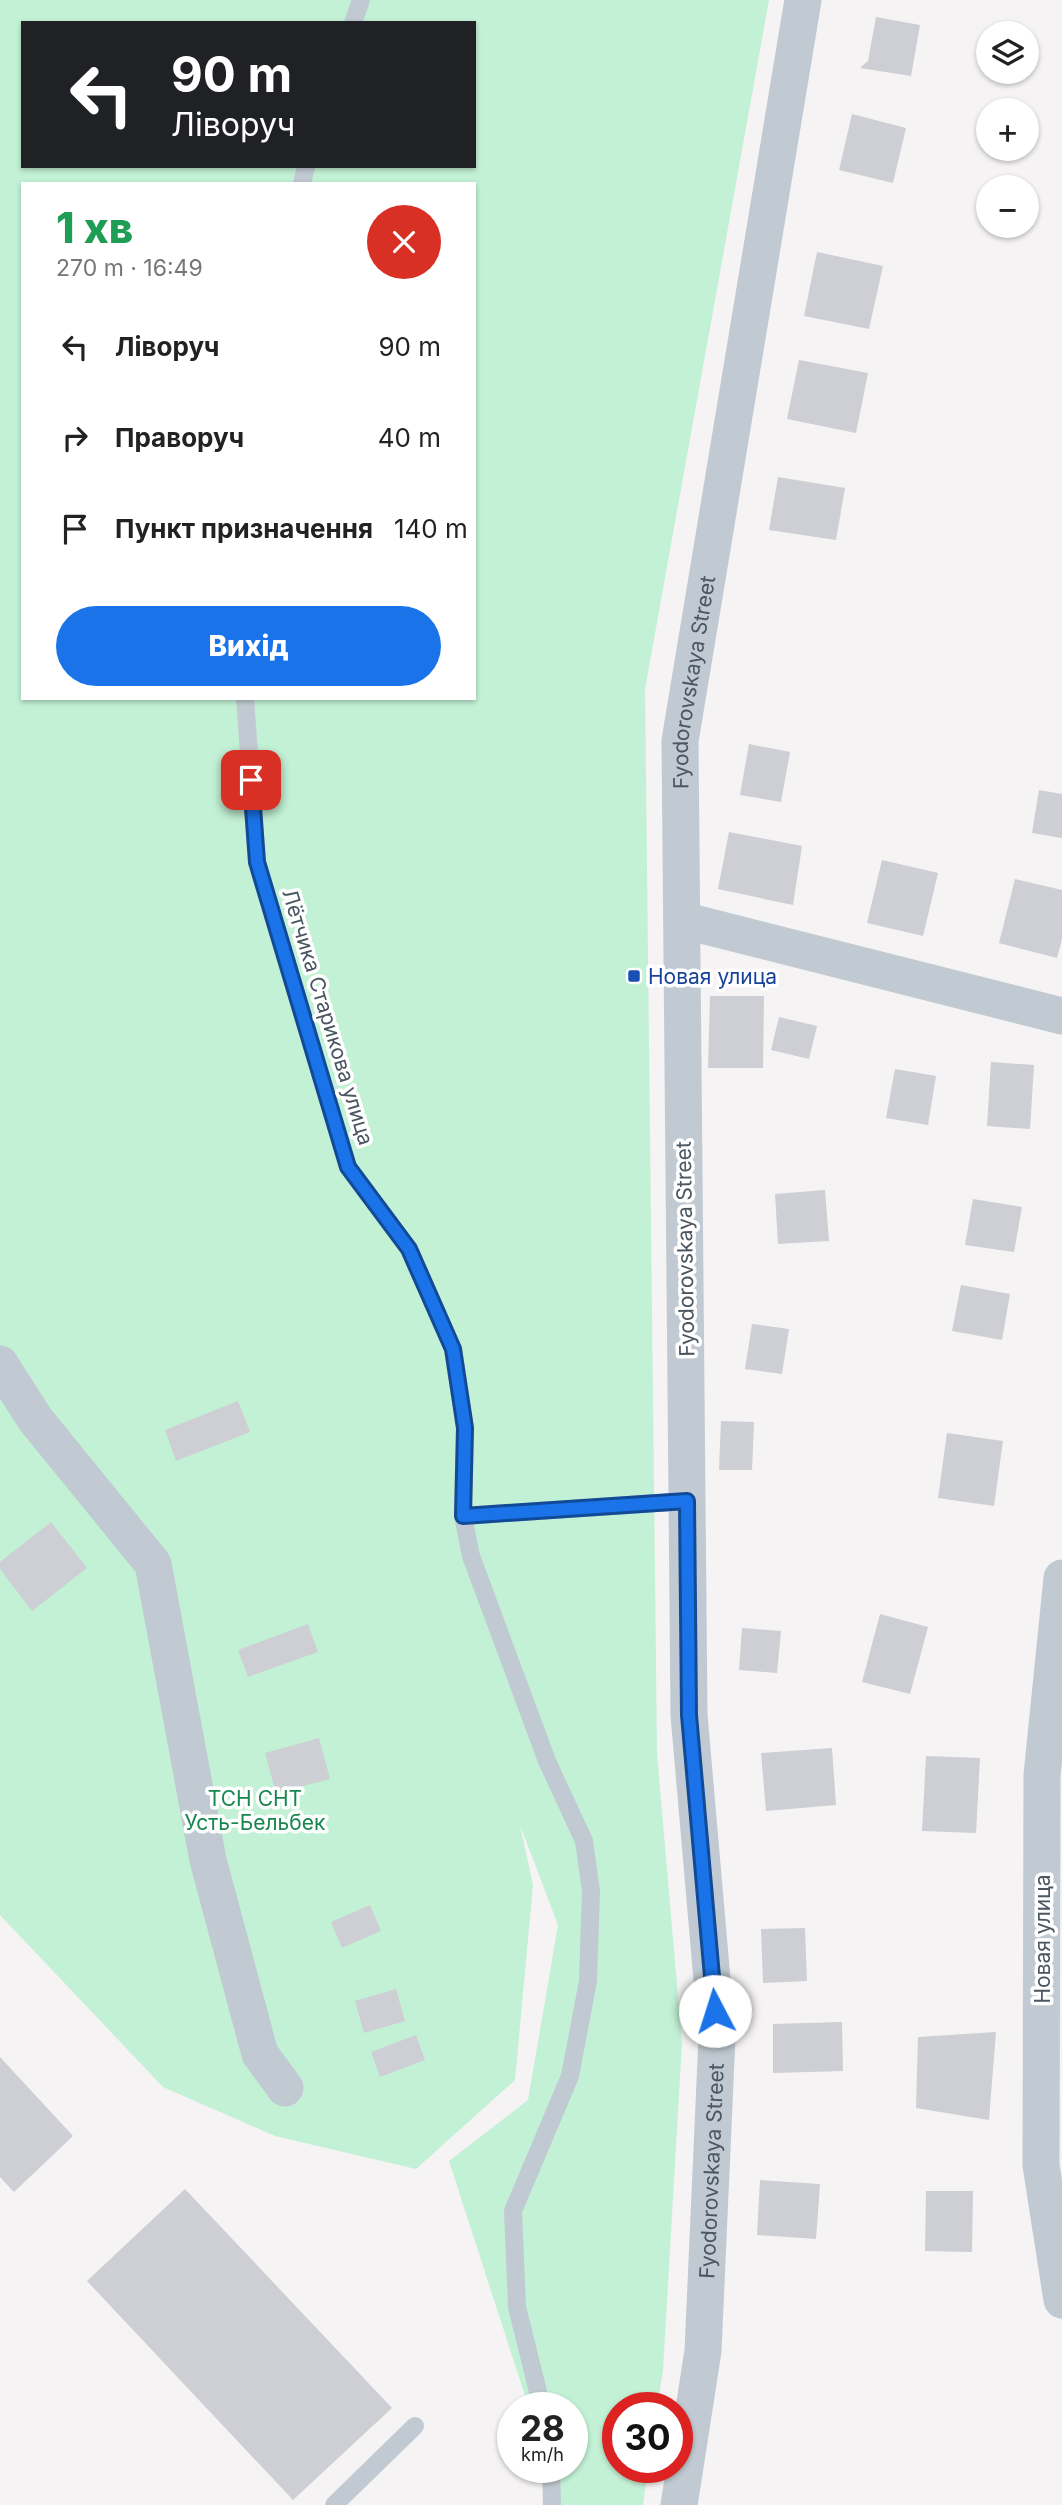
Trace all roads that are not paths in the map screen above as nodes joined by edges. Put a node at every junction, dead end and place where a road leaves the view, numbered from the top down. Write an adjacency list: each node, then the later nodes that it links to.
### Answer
1 (361, 0): 3 (lane)
2 (803, 0): 5 (street, Fyodorovskaya Street)
3 (355, 21)
4 (246, 700): 9 (lane, Лётчика Старикова улица)
5 (682, 920): 6 (street); 8 (street, Fyodorovskaya Street)
6 (1062, 1016)
7 (0, 1364): 11 (street)
8 (687, 1501): 9 (lane); 18 (street, Fyodorovskaya Street)
9 (463, 1516): 13 (lane, Лётчика Старикова улица)
10 (1062, 1578): 12 (street, Новая улица)
11 (285, 2088)
12 (1062, 2300)
13 (538, 2392)
14 (415, 2426): 16 (lane)
15 (551, 2483): 17 (lane)
16 (334, 2505)
17 (552, 2505)
18 (679, 2505)

